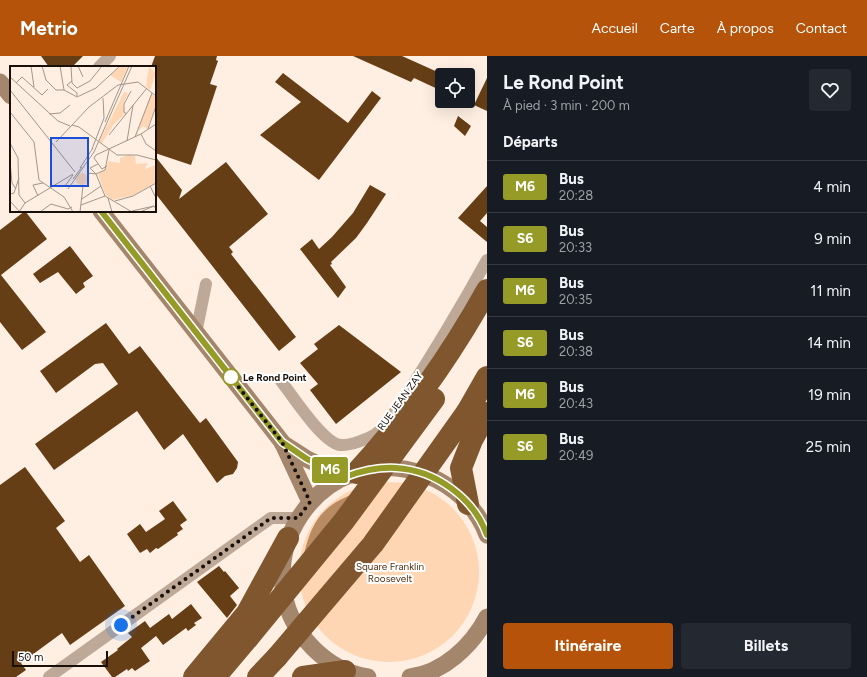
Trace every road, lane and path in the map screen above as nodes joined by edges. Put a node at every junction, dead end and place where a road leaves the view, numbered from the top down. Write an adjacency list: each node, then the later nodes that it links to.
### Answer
1 (110, 56): 2 (street)
2 (100, 66)
3 (0, 82): 4 (main road)
4 (10, 95)
5 (102, 212): 10 (main road)
6 (487, 260): 12 (street, RUE JEAN ZAY)
7 (206, 284): 10 (street)
8 (487, 290): 15 (highway)
9 (487, 311): 25 (highway, bridge)
10 (196, 332): 14 (main road)
11 (487, 377): 13 (highway)
12 (282, 381)
13 (477, 413): 17 (highway); 26 (highway, bridge)
14 (282, 442): 15 (main road); 16 (main road)
15 (350, 475): 16 (main road); 17 (main road)
16 (310, 502): 18 (main road)
17 (477, 512): 19 (main road)
18 (298, 518): 20 (main road); 23 (street)
19 (487, 535)
20 (288, 538): 22 (main road); 24 (highway)
21 (487, 617): 28 (main road)
22 (357, 675): 27 (highway)
23 (49, 677)
24 (194, 677)
25 (215, 677)
26 (258, 677)
27 (303, 677)
28 (414, 677)

